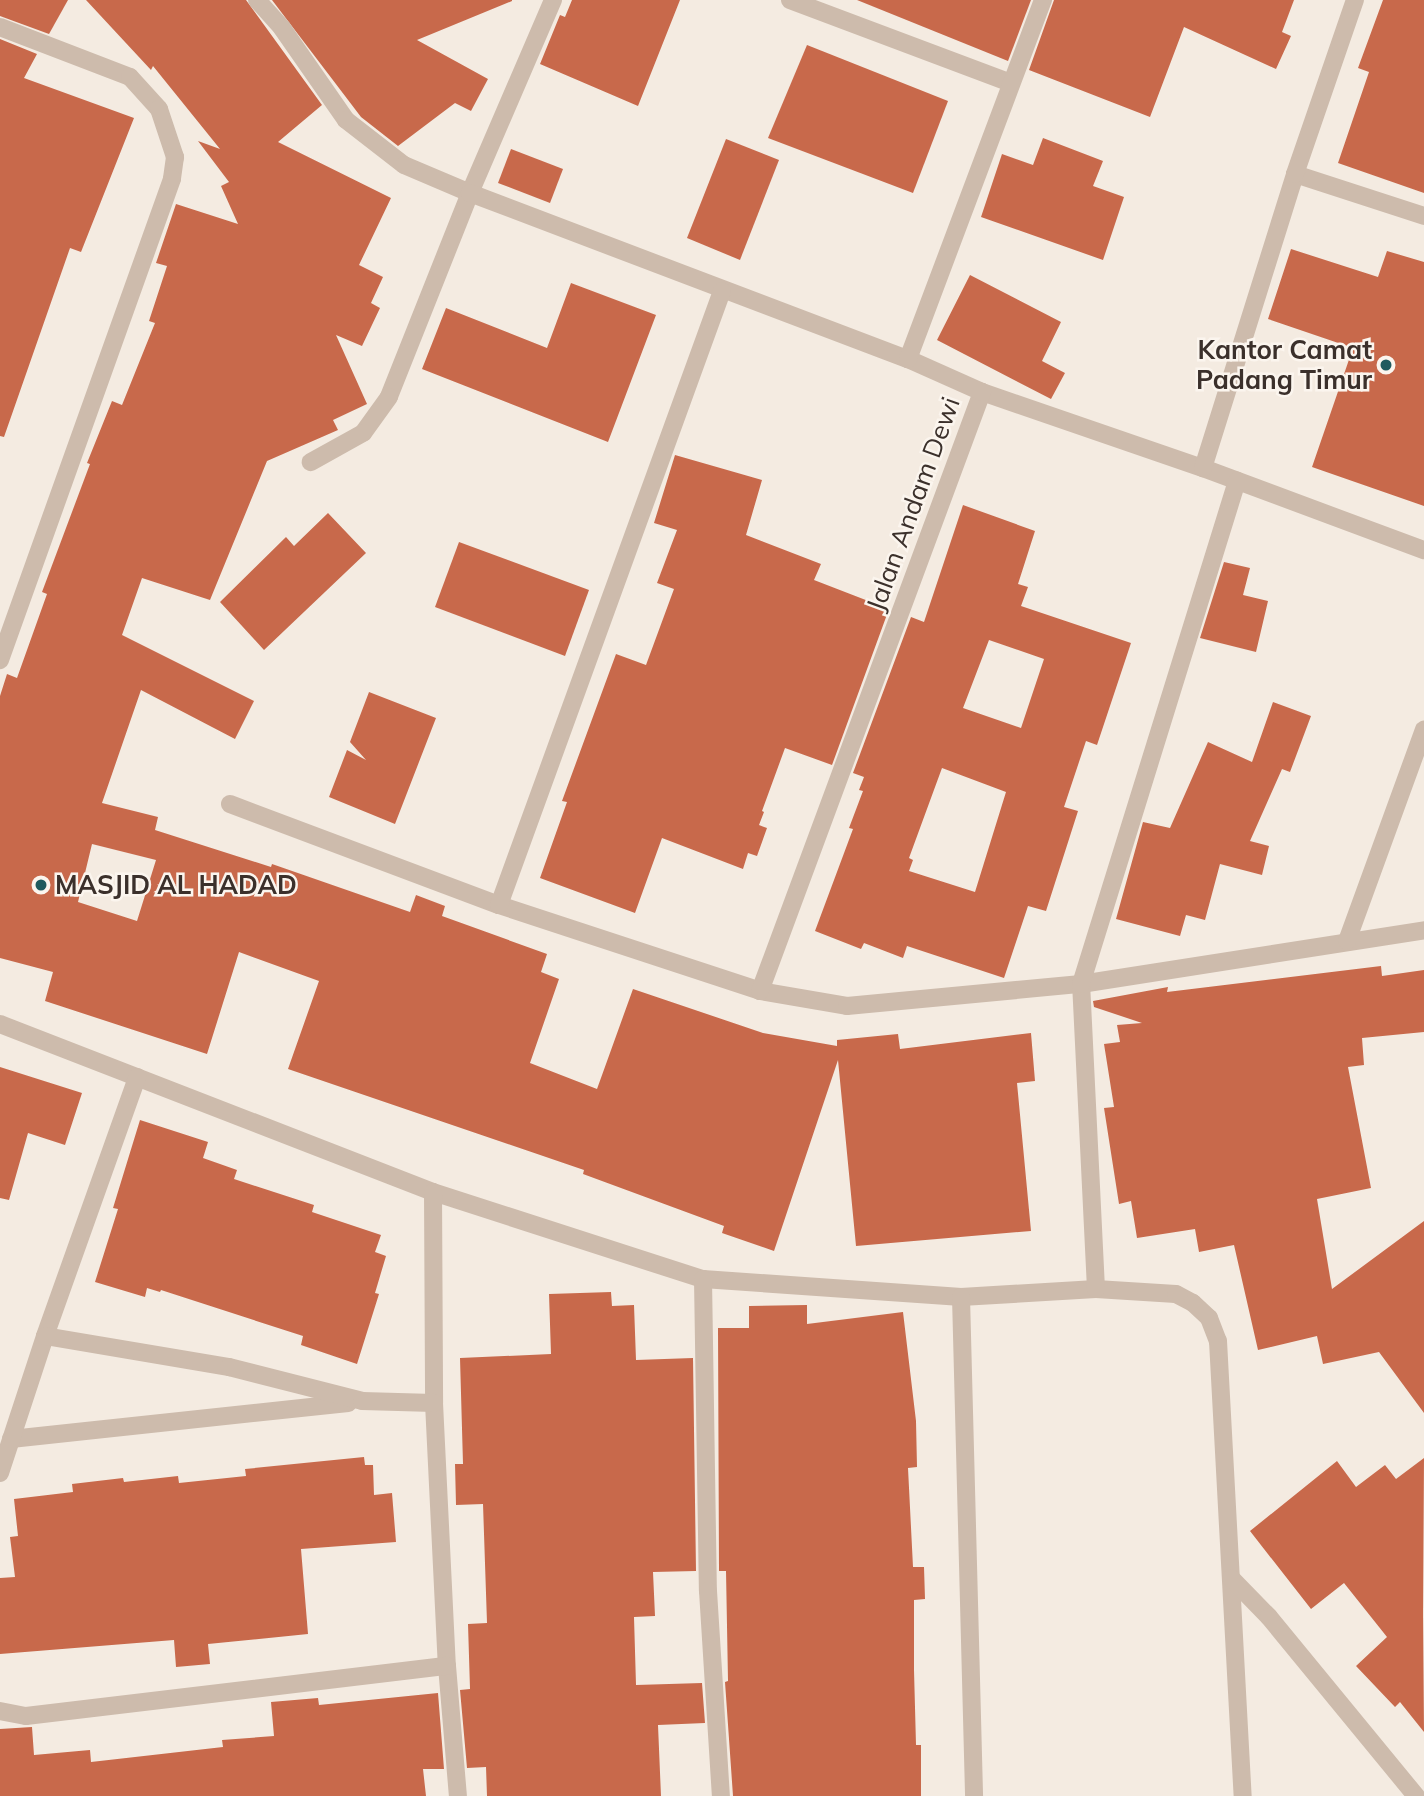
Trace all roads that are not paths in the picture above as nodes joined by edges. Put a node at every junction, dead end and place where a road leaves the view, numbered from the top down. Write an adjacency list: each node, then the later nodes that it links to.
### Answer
1 (257, 0): 9 (street, Jalan Andam Dewi)
2 (553, 0): 9 (street)
3 (790, 0): 7 (street)
4 (1043, 0): 7 (street)
5 (1355, 0): 8 (street)
6 (0, 27): 18 (street)
7 (1011, 83): 12 (street)
8 (1295, 174): 10 (street); 15 (street)
9 (470, 193): 11 (street, Jalan Andam Dewi); 14 (street)
10 (1424, 216)
11 (722, 291): 12 (street, Jalan Andam Dewi); 21 (street)
12 (908, 359): 13 (street, Jalan Andam Dewi)
13 (982, 392): 15 (street); 25 (street, Jalan Andam Dewi)
14 (311, 462)
15 (1202, 468): 16 (street)
16 (1237, 481): 17 (street); 24 (street)
17 (1424, 550)
18 (0, 660)
19 (1424, 730): 23 (street)
20 (230, 804): 21 (street)
21 (499, 905): 25 (street)
22 (1424, 930): 23 (street)
23 (1347, 941): 24 (street)
24 (1081, 984): 25 (street); 30 (street)
25 (760, 991)
26 (0, 1024): 27 (street)
27 (137, 1077): 28 (street); 32 (street)
28 (433, 1192): 29 (street); 34 (street)
29 (703, 1279): 31 (street); 41 (street)
30 (1096, 1289): 31 (street); 37 (street)
31 (961, 1297): 42 (street)
32 (45, 1336): 33 (street); 35 (street)
33 (362, 1401): 34 (street); 35 (street)
34 (434, 1403): 38 (street)
35 (11, 1439): 36 (street)
36 (0, 1473)
37 (1231, 1577): 43 (street); 44 (street)
38 (447, 1666): 39 (street); 40 (street)
39 (0, 1711)
40 (458, 1796)
41 (721, 1796)
42 (974, 1796)
43 (1243, 1796)
44 (1416, 1796)

